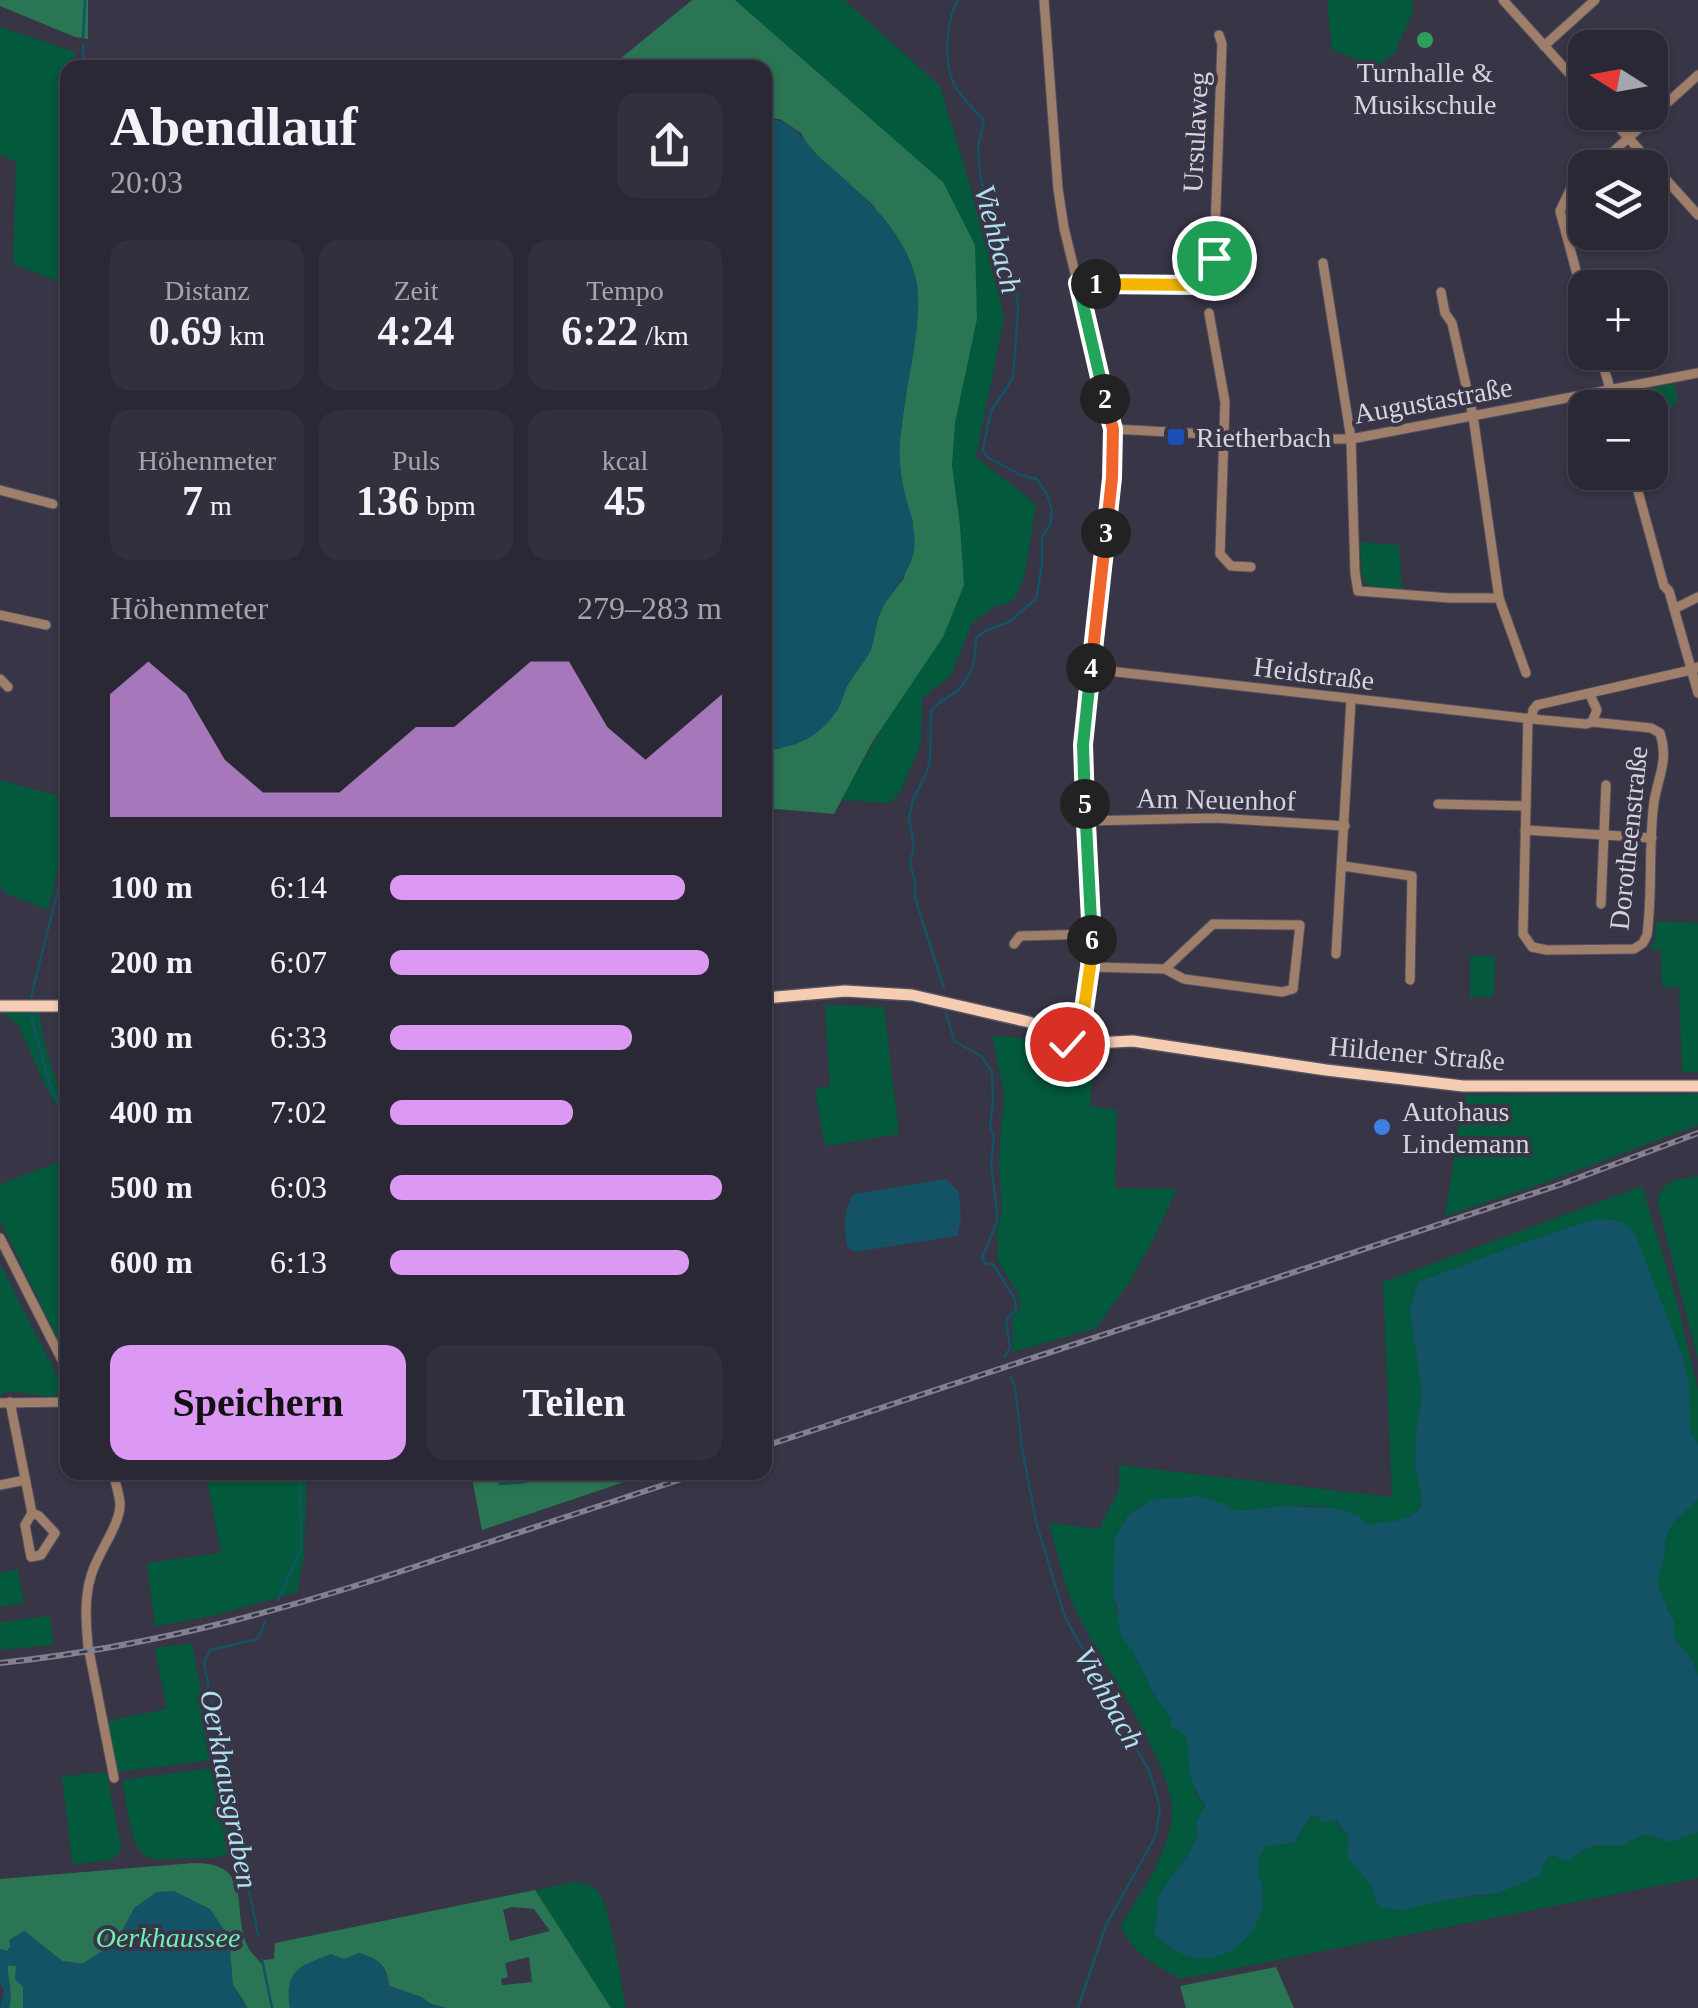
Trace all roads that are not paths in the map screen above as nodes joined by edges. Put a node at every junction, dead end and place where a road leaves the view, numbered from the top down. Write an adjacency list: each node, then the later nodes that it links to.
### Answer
1 (1044, 0): 15 (street)
2 (1502, 0): 5 (street)
3 (1595, 0): 5 (street)
4 (1219, 35): 15 (street, Ursulaweg)
5 (1544, 46): 6 (street)
6 (1568, 72)
7 (1698, 75): 9 (street)
8 (1621, 130): 9 (street)
9 (1628, 138): 10 (street); 12 (street)
10 (1615, 150)
11 (1568, 194): 13 (street)
12 (1698, 215)
13 (1568, 241)
14 (1322, 262): 25 (street)
15 (1078, 283): 23 (street)
16 (1441, 292): 22 (street)
17 (1209, 312): 24 (street)
18 (1604, 370): 20 (street)
19 (1698, 374): 20 (street, Augustastraße)
20 (1609, 390)
21 (1568, 398): 22 (street, Augustastraße)
22 (1473, 416): 25 (street, Augustastraße); 31 (street)
23 (1113, 429): 24 (street, Augustastraße); 36 (street)
24 (1226, 434): 25 (street, Augustastraße); 29 (street)
25 (1351, 439): 31 (street)
26 (0, 490): 28 (street)
27 (1638, 490): 32 (street)
28 (53, 504)
29 (1251, 568)
30 (1698, 597): 32 (street)
31 (1499, 598): 37 (street)
32 (1674, 610): 35 (street)
33 (0, 615): 34 (street)
34 (46, 625)
35 (1695, 669): 38 (street); 39 (street)
36 (1091, 670): 40 (street, Heidstraße); 46 (street)
37 (1526, 673)
38 (1698, 693)
39 (1590, 694): 41 (street); 42 (street)
40 (1352, 700): 41 (street, Heidstraße); 47 (street)
41 (1530, 719): 42 (street, Heidstraße); 45 (street, Dorotheenstraße)
42 (1592, 722): 50 (street, Dorotheenstraße)
43 (1606, 785): 49 (street)
44 (1438, 804): 45 (street)
45 (1526, 806): 48 (street, Dorotheenstraße)
46 (1086, 821): 47 (street, Am Neuenhof); 53 (street)
47 (1345, 826): 51 (street)
48 (1525, 830): 49 (street); 50 (street, Dorotheenstraße)
49 (1603, 836): 50 (street); 52 (street)
50 (1652, 838)
51 (1343, 866): 55 (street); 58 (street)
52 (1601, 904)
53 (1092, 934): 54 (street); 56 (street)
54 (1014, 944)
55 (1336, 954)
56 (1090, 967): 57 (street); 62 (street)
57 (1165, 969): 57 (street)
58 (1410, 980)
59 (772, 997): 63 (main road)
60 (0, 1006): 61 (main road)
61 (60, 1006)
62 (1083, 1016): 63 (main road); 64 (main road)
63 (1065, 1029): 66 (main road)
64 (1098, 1029): 65 (main road, Hildener Straße); 66 (main road)
65 (1134, 1041): 66 (main road, Hildener Straße); 67 (main road, Hildener Straße)
66 (1095, 1043)
67 (1698, 1086)
68 (0, 1238): 69 (street)
69 (60, 1356)
70 (5, 1402): 71 (street); 72 (street)
71 (60, 1402)
72 (25, 1480): 74 (street); 75 (street)
73 (115, 1480): 76 (street)
74 (0, 1485)
75 (32, 1514): 75 (street)
76 (114, 1778)

